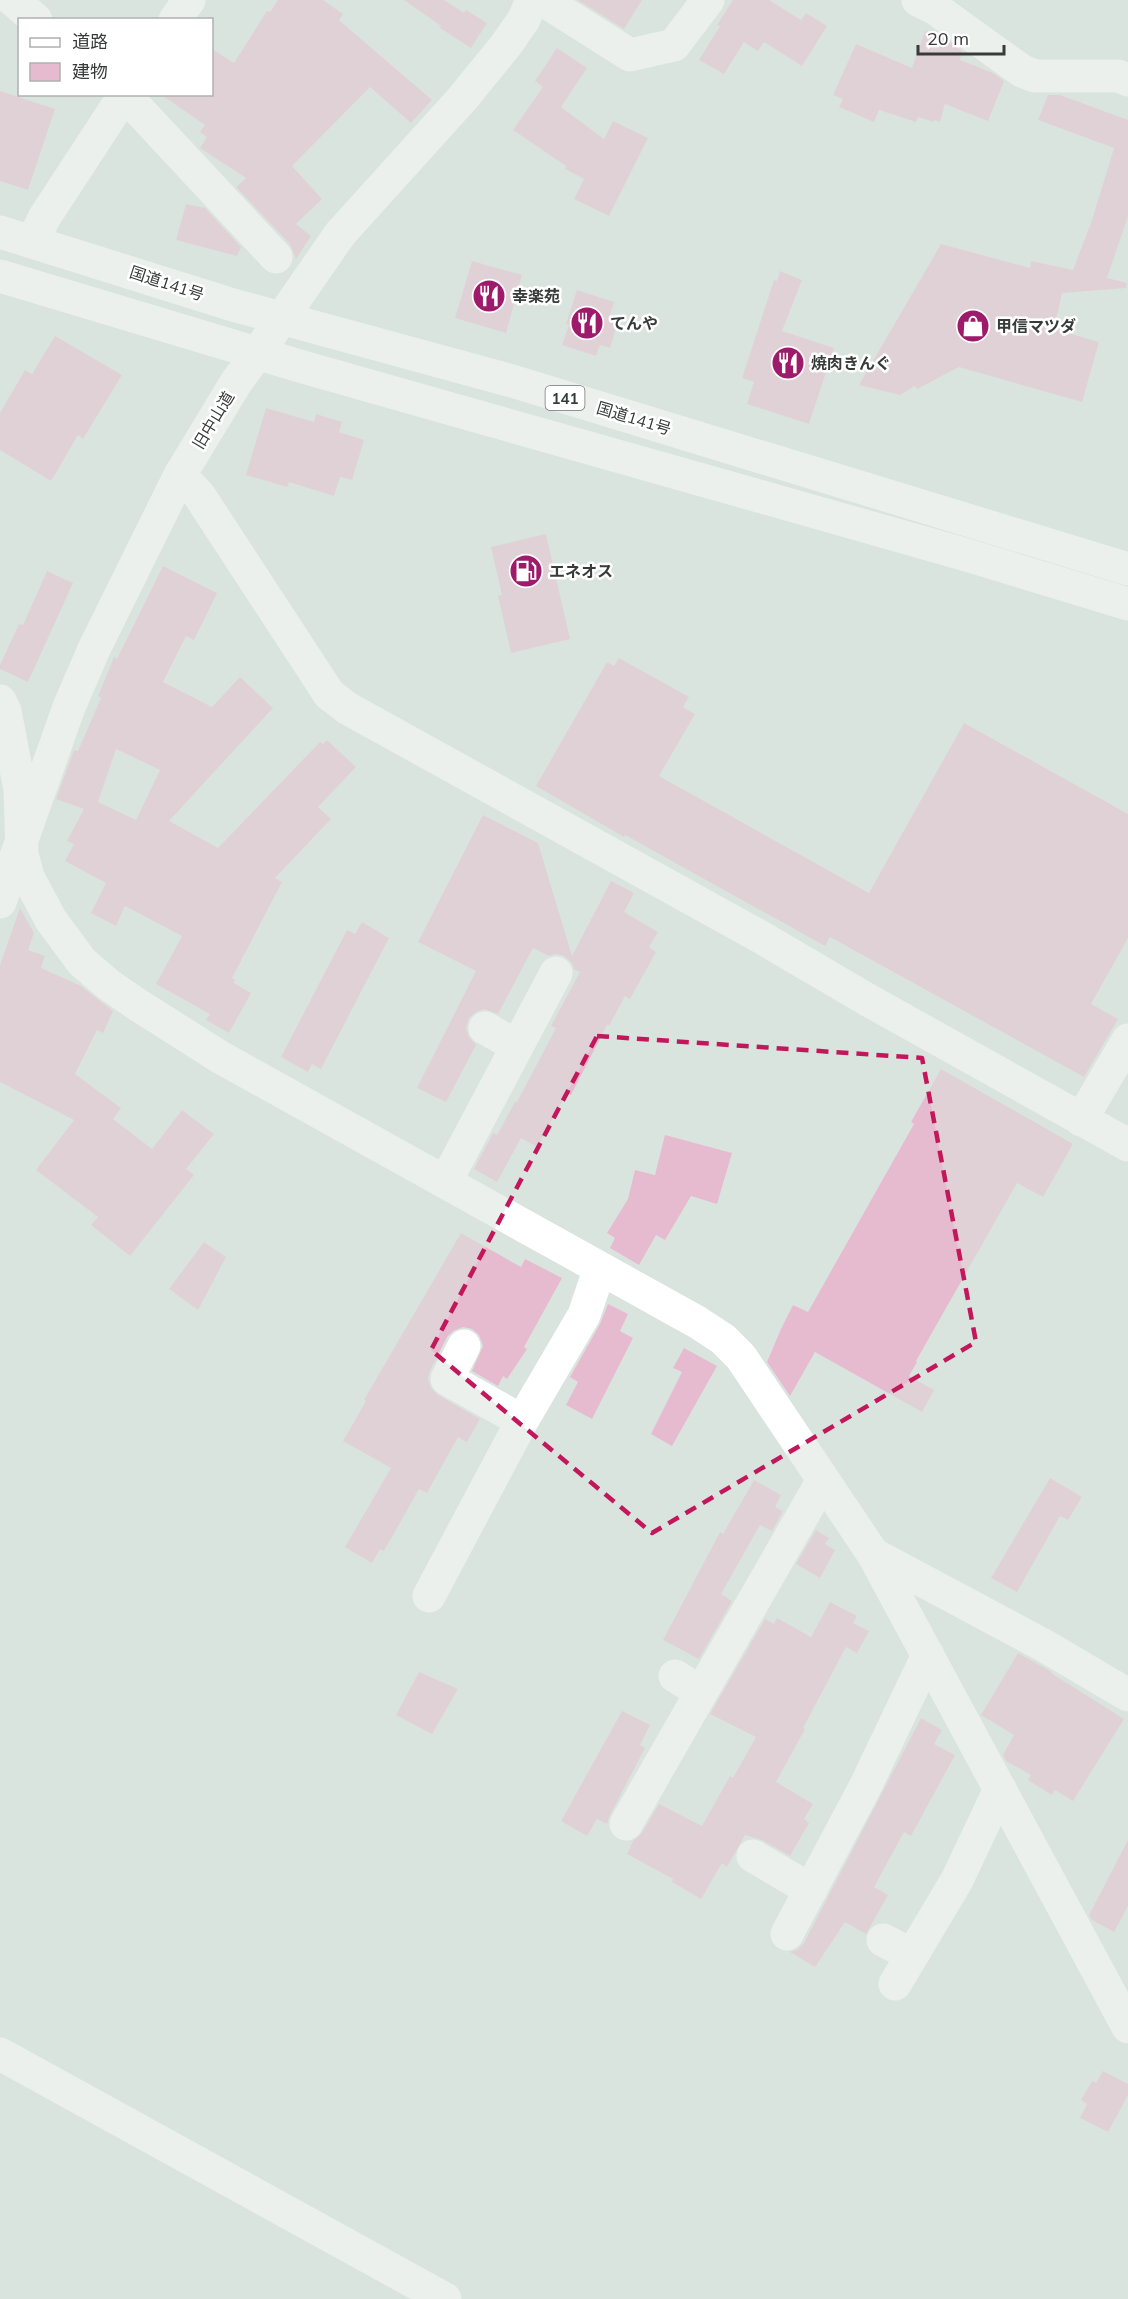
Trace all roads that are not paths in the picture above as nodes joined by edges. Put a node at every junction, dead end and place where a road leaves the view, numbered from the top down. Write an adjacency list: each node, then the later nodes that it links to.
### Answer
1 (13, 0): 7 (main road)
2 (189, 0): 8 (main road)
3 (532, 0): 16 (main road, 旧中山道)
4 (543, 0): 5 (main road)
5 (708, 0)
6 (918, 0): 9 (main road)
7 (34, 18)
8 (177, 18)
9 (1128, 80)
10 (124, 96): 13 (main road)
11 (126, 96): 14 (main road)
12 (0, 231): 13 (main road, 国道141号 / 141)
13 (33, 241): 16 (main road, 国道141号 / 141)
14 (276, 257)
15 (0, 276): 17 (main road)
16 (282, 317): 17 (main road, 旧中山道); 19 (main road, 国道141号 / 141)
17 (257, 354): 18 (main road, 旧中山道); 20 (main road)
18 (180, 475): 22 (main road, 旧中山道); 28 (main road)
19 (1128, 569)
20 (1128, 604)
21 (0, 701): 22 (main road)
22 (11, 860): 23 (main road, 旧中山道); 30 (main road)
23 (0, 902)
24 (556, 973): 27 (main road)
25 (485, 1028): 27 (main road)
26 (1128, 1040): 28 (main road)
27 (517, 1046): 30 (main road)
28 (1081, 1120): 29 (main road)
29 (1128, 1145)
30 (446, 1181): 31 (main road)
31 (600, 1268): 33 (main road); 34 (main road)
32 (464, 1346): 33 (main road)
33 (522, 1421): 36 (main road)
34 (823, 1480): 35 (main road); 40 (main road)
35 (873, 1554): 37 (main road); 38 (main road)
36 (429, 1596)
37 (927, 1655): 39 (main road); 42 (main road)
38 (1128, 1695)
39 (1000, 1789): 45 (main road); 47 (main road)
40 (626, 1824)
41 (753, 1856): 42 (main road)
42 (811, 1890): 43 (main road)
43 (787, 1935)
44 (883, 1940): 45 (main road)
45 (912, 1955): 46 (main road)
46 (895, 1984)
47 (1128, 2026)
48 (0, 2054): 49 (main road)
49 (445, 2299)

